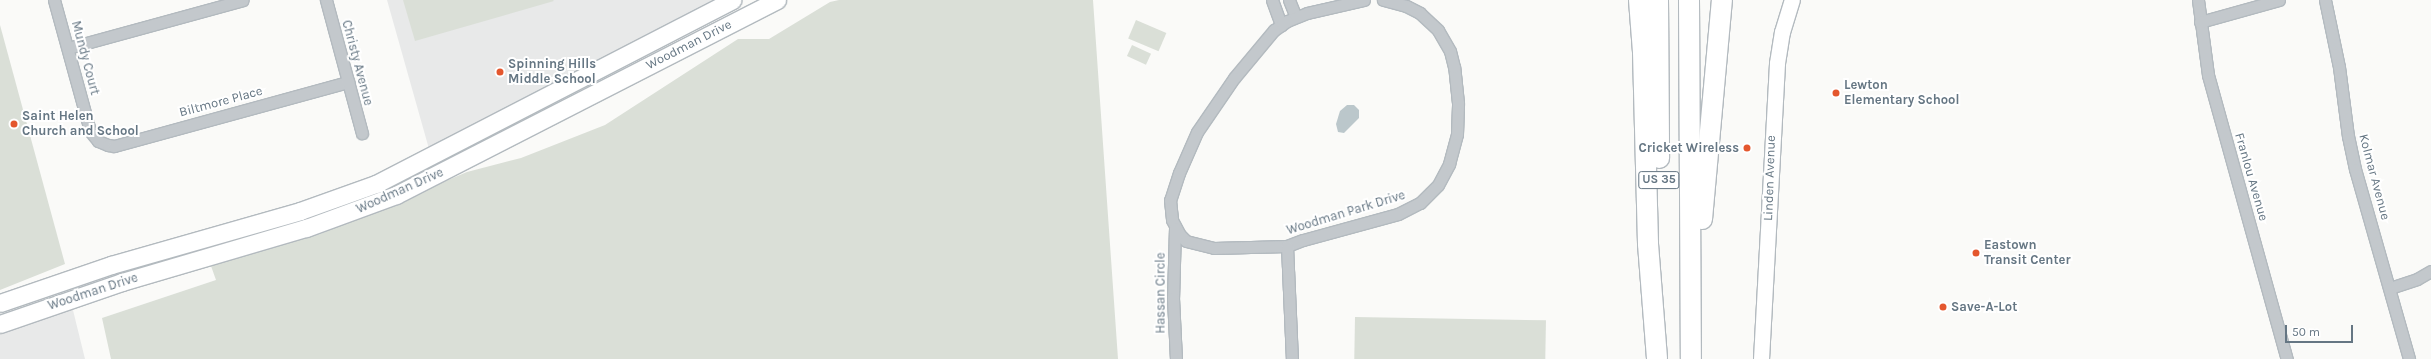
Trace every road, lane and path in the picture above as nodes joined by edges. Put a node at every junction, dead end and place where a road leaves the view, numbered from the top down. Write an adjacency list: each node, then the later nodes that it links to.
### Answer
1 (54, 0): 21 (street, Mundy Court)
2 (243, 0): 21 (street)
3 (326, 0): 22 (street, Christy Avenue)
4 (732, 0): 29 (main road, Woodman Drive)
5 (777, 0): 31 (main road, Woodman Drive)
6 (1272, 0): 20 (street)
7 (1289, 0): 18 (street)
8 (1364, 0): 18 (street, Woodman Park Drive)
9 (1383, 0): 26 (street, Woodman Park Drive)
10 (1639, 0): 34 (highway)
11 (1658, 0): 35 (highway, US 35)
12 (1689, 0): 30 (highway, US 35)
13 (1722, 0): 30 (highway)
14 (1792, 0): 37 (main road, Linden Avenue)
15 (2198, 0): 19 (street, Franlou Avenue)
16 (2279, 0): 19 (street)
17 (2325, 0): 28 (street, Kolmar Avenue)
18 (1296, 17): 20 (street, Woodman Park Drive)
19 (2200, 22): 38 (street, Franlou Avenue)
20 (1281, 25): 25 (street, Woodman Park Drive)
21 (68, 48): 24 (street, Mundy Court)
22 (348, 82): 23 (street, Christy Avenue); 24 (street, Biltmore Place)
23 (362, 133)
24 (100, 143)
25 (1175, 228): 26 (street, Woodman Park Drive); 32 (street, Hassan Circle)
26 (1287, 246): 33 (street)
27 (2431, 271): 28 (street)
28 (2390, 288): 39 (street, Kolmar Avenue)
29 (0, 303)
30 (1691, 323): 36 (highway, US 35)
31 (0, 324)
32 (1176, 359)
33 (1292, 359)
34 (1657, 359)
35 (1661, 359)
36 (1691, 359)
37 (1761, 359)
38 (2287, 359)
39 (2409, 359)

